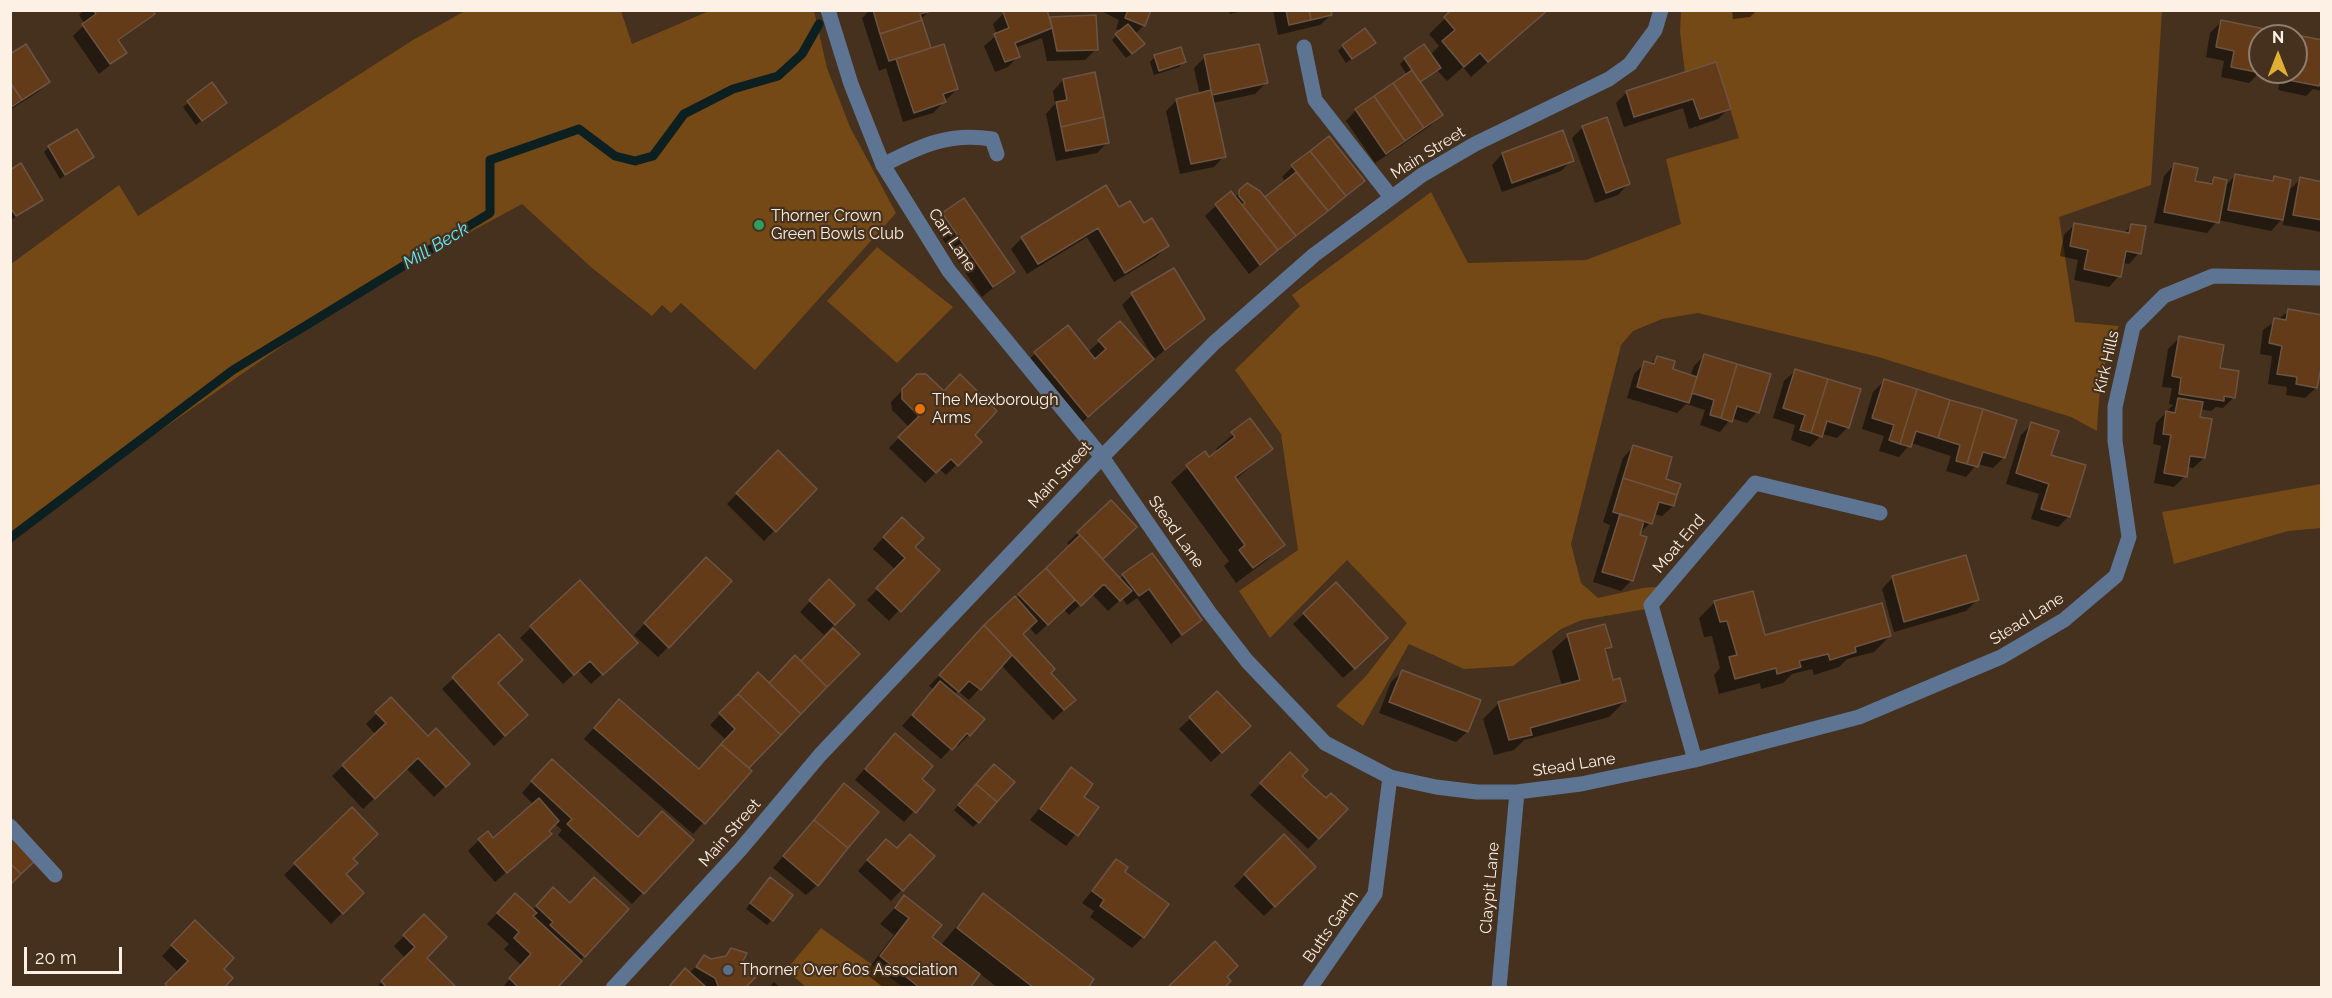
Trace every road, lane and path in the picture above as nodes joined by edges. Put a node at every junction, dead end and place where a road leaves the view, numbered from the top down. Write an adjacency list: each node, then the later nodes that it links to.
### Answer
1 (828, 10): 5 (street, Carr Lane)
2 (1661, 10): 6 (street, Main Street)
3 (1304, 47): 6 (street)
4 (997, 154): 5 (street)
5 (883, 165): 8 (street, Carr Lane)
6 (1391, 197): 8 (street, Main Street)
7 (2322, 278): 10 (street, Kirk Hills)
8 (1102, 457): 12 (street, Stead Lane); 16 (street, Main Street)
9 (1880, 513): 11 (street, Moat End)
10 (2128, 537): 11 (street, Stead Lane)
11 (1695, 760): 13 (street, Stead Lane)
12 (1390, 777): 13 (street, Stead Lane); 17 (street, Butts Garth)
13 (1517, 792): 18 (street, Claypit Lane)
14 (10, 826): 15 (street)
15 (55, 875)
16 (613, 987)
17 (1310, 987)
18 (1500, 987)

